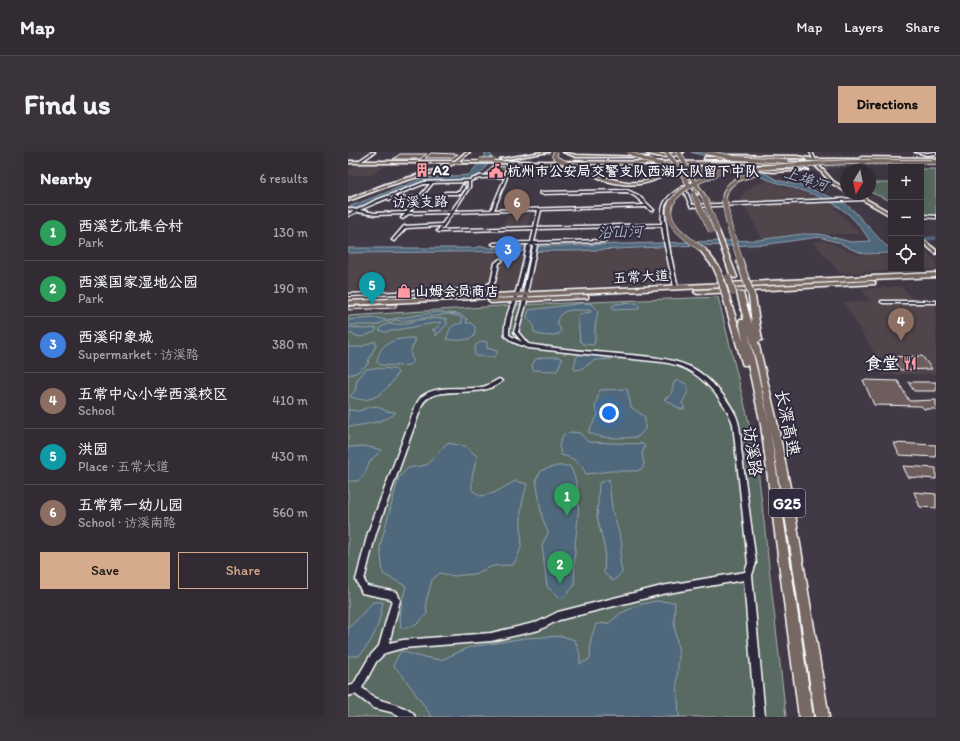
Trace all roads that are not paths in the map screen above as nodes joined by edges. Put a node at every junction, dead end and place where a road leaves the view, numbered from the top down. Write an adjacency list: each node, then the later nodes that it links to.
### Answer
1 (374, 152): 29 (street)
2 (463, 152): 30 (main road)
3 (468, 152): 30 (main road)
4 (547, 152): 24 (highway)
5 (556, 152): 42 (highway, bridge)
6 (559, 152): 42 (highway, bridge)
7 (566, 152): 19 (highway)
8 (629, 152): 37 (highway, bridge)
9 (646, 152): 13 (highway)
10 (662, 152): 40 (highway, bridge)
11 (665, 152): 40 (highway, G25, bridge)
12 (670, 152): 46 (highway, G25, bridge)
13 (681, 152): 70 (highway, bridge)
14 (704, 152): 26 (highway, bridge)
15 (716, 152): 25 (street)
16 (811, 152): 33 (street)
17 (916, 152): 18 (street)
18 (936, 153)
19 (647, 157): 20 (main road); 24 (main road)
20 (686, 157)
21 (698, 157): 25 (main road, bridge)
22 (534, 158): 25 (highway, bridge)
23 (861, 158): 31 (highway)
24 (502, 159): 27 (main road)
25 (730, 159): 26 (highway); 27 (main road); 32 (main road); 33 (main road); 33 (main road); 33 (main road)
26 (796, 159): 31 (highway, bridge); 81 (highway, bridge)
27 (492, 160): 30 (main road, bridge); 32 (main road)
28 (348, 161): 29 (main road)
29 (360, 161): 30 (main road)
30 (456, 161): 51 (main road); 51 (main road)
31 (936, 161): 33 (main road); 36 (highway); 37 (highway, bridge)
32 (512, 162): 38 (highway); 43 (street)
33 (815, 162): 47 (main road)
34 (531, 163): 35 (highway)
35 (602, 163): 38 (highway); 39 (highway)
36 (909, 164)
37 (801, 165): 90 (highway, bridge)
38 (637, 166): 42 (highway)
39 (741, 167): 41 (highway, bridge); 42 (highway)
40 (679, 168): 46 (highway, G25, bridge)
41 (807, 170)
42 (596, 175)
43 (506, 176): 45 (street); 59 (street)
44 (433, 182): 45 (street); 50 (street); 52 (street)
45 (469, 182): 49 (street); 60 (street)
46 (690, 184): 70 (highway, G25, bridge)
47 (840, 187)
48 (542, 193): 55 (street)
49 (445, 194)
50 (420, 198): 52 (street); 61 (street)
51 (348, 199)
52 (385, 199): 57 (street)
53 (840, 200): 68 (street)
54 (867, 200): 62 (main road)
55 (646, 206): 56 (street, 访溪支路); 58 (street)
56 (540, 209): 59 (street, 访溪支路); 69 (street)
57 (352, 210): 61 (street, 访溪支路); 63 (street)
58 (652, 210)
59 (492, 211): 60 (street, 访溪支路)
60 (451, 212): 61 (street, 访溪支路); 67 (street)
61 (407, 213): 66 (street)
62 (888, 213)
63 (348, 215)
64 (924, 216): 65 (street)
65 (936, 217)
66 (403, 218)
67 (442, 225): 69 (street); 71 (street)
68 (664, 225): 69 (street); 80 (street)
69 (536, 229): 75 (street)
70 (714, 232): 81 (highway, 长深高速 / G25, bridge)
71 (394, 240)
72 (604, 241): 75 (street)
73 (924, 241): 76 (main road)
74 (494, 244): 75 (street)
75 (532, 245): 83 (street); 84 (street, 访溪路)
76 (936, 253)
77 (501, 260): 82 (street)
78 (936, 275): 80 (main road, 五常大道)
79 (936, 280): 83 (main road, 五常大道)
80 (676, 287): 83 (main road, 五常大道)
81 (733, 294): 90 (highway, 长深高速 / G25); 97 (highway, 长深高速 / G25)
82 (348, 295)
83 (526, 297): 84 (main road, 五常大道); 89 (street)
84 (516, 298): 87 (main road, 五常大道); 88 (main road, 五常大道); 89 (street, 访溪路)
85 (884, 302): 86 (street)
86 (936, 302)
87 (348, 303)
88 (348, 308)
89 (528, 346): 92 (street, 访溪路)
90 (763, 373): 98 (highway, 长深高速 / G25)
91 (499, 381): 93 (street)
92 (748, 575): 93 (street); 96 (street, 访溪路)
93 (383, 649): 94 (street)
94 (352, 690): 95 (street)
95 (410, 717)
96 (760, 717)
97 (806, 717)
98 (822, 717)

